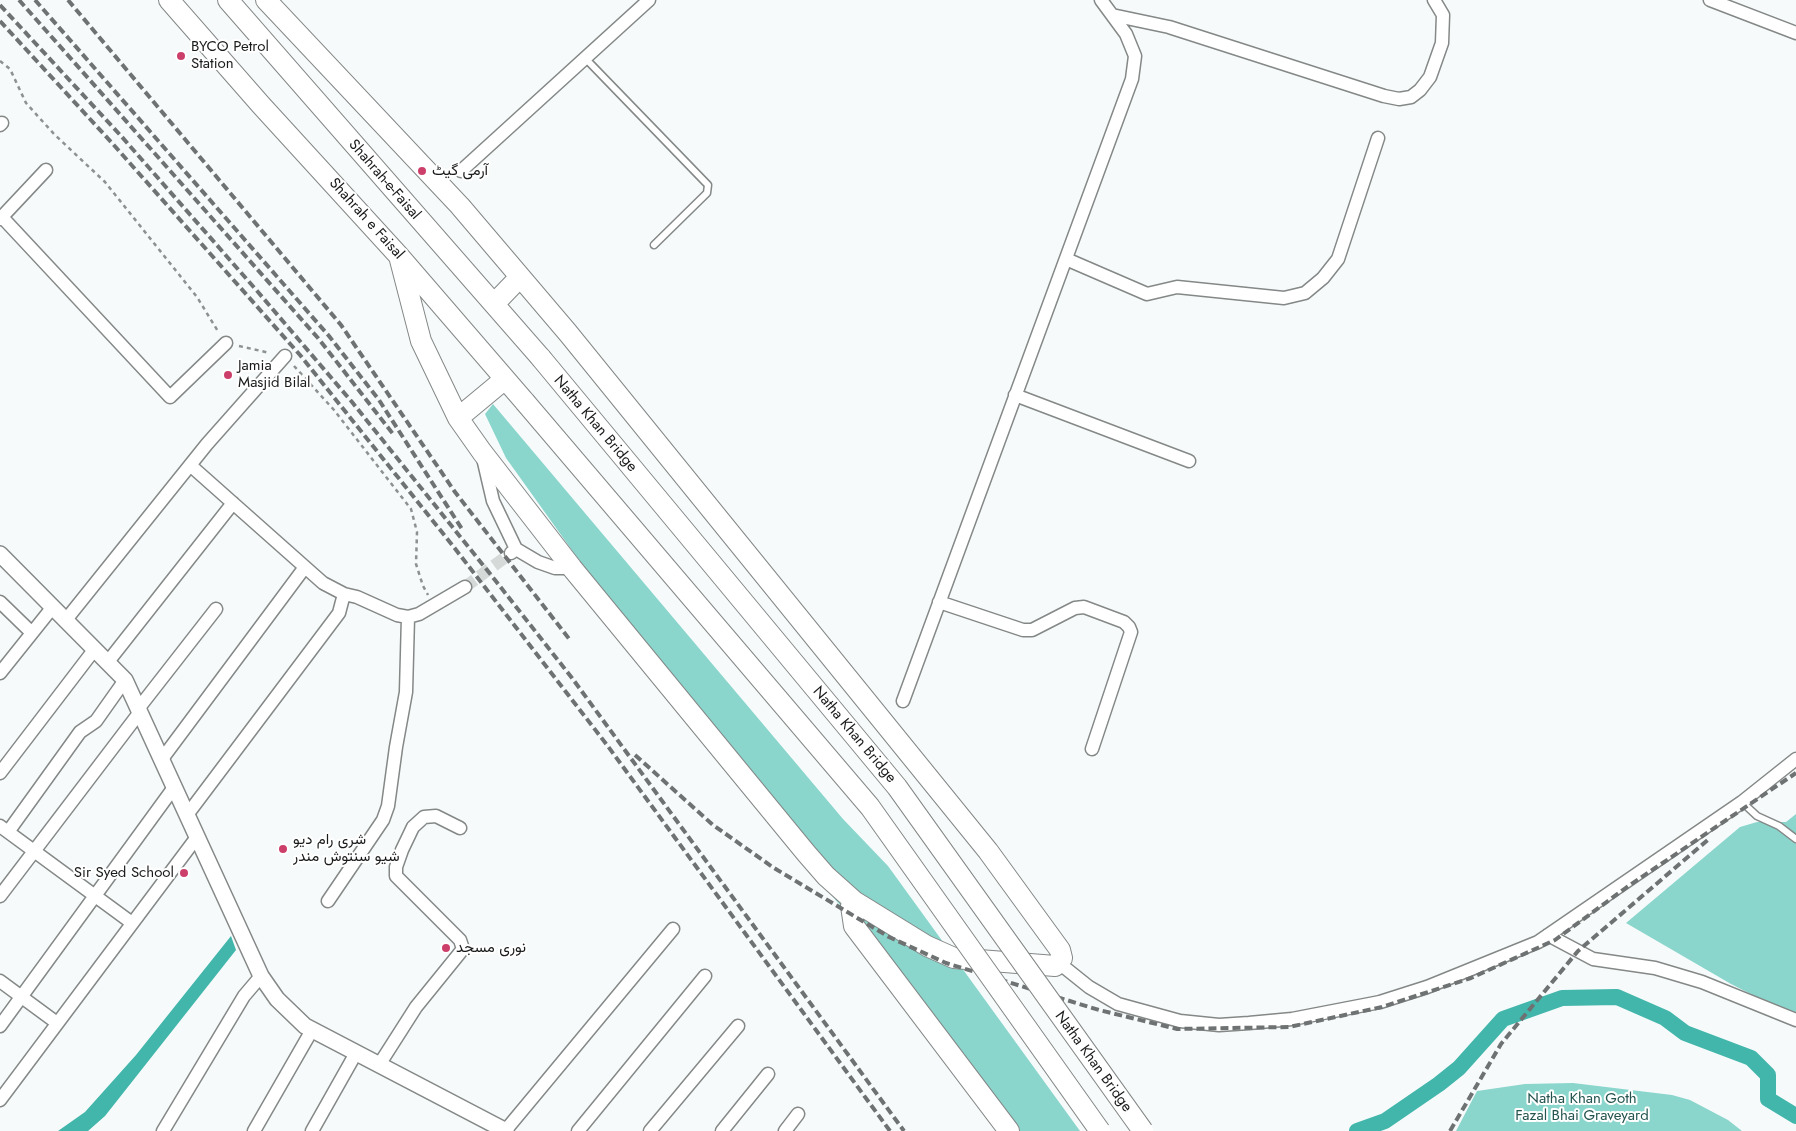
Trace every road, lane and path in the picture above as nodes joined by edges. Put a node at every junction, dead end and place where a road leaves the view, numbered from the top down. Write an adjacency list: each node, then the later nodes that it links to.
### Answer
1 (169, 0): 17 (highway, Shahrah e Faisal)
2 (228, 0): 20 (highway, Shahrah-e-Faisal)
3 (266, 0): 19 (highway)
4 (649, 0): 10 (street)
5 (1101, 0): 8 (street)
6 (1434, 0): 8 (street)
7 (1710, 0): 9 (street)
8 (1112, 15): 18 (street)
9 (1796, 34)
10 (585, 58): 14 (street); 16 (lane)
11 (0, 61): 21 (path)
12 (1378, 138): 18 (street)
13 (46, 170): 15 (street)
14 (461, 171)
15 (1, 218): 21 (street)
16 (654, 245)
17 (400, 256): 24 (highway, Shahrah e Faisal); 26 (highway)
18 (1066, 259): 25 (street)
19 (520, 277): 20 (highway); 69 (highway)
20 (494, 304): 23 (highway, Shahrah-e-Faisal)
21 (226, 343): 22 (path)
22 (285, 356): 29 (street); 38 (path)
23 (541, 358): 94 (highway, Natha Khan Bridge, bridge)
24 (505, 379): 26 (highway); 93 (highway, Shahrah e Faisal, bridge)
25 (1016, 395): 28 (street); 37 (street)
26 (458, 418): 27 (highway)
27 (482, 452): 33 (highway); 33 (street)
28 (1189, 461)
29 (190, 465): 30 (street); 42 (street)
30 (233, 503): 32 (street); 45 (street)
31 (0, 554): 39 (street)
32 (305, 567): 35 (street); 52 (street)
33 (572, 568): 65 (highway)
34 (465, 587): 38 (street)
35 (344, 594): 41 (street); 56 (street)
36 (0, 602): 43 (street)
37 (940, 602): 48 (street); 50 (street)
38 (434, 604): 41 (street)
39 (52, 608): 42 (street); 43 (street)
40 (216, 609): 49 (street)
41 (408, 616): 64 (street)
42 (65, 621): 44 (street)
43 (32, 633): 46 (street)
44 (94, 650): 45 (street); 53 (street)
45 (107, 663): 47 (street)
46 (0, 673)
47 (125, 680): 49 (street); 58 (street)
48 (903, 701)
49 (139, 710): 52 (street); 61 (street)
50 (1092, 748)
51 (1796, 759): 55 (street)
52 (162, 760): 54 (street)
53 (0, 773)
54 (175, 786): 56 (street); 62 (street)
55 (1742, 802): 60 (lane); 68 (street)
56 (187, 815): 59 (street)
57 (460, 828): 80 (street)
58 (3, 830): 61 (street)
59 (197, 837): 66 (street); 70 (street)
60 (1796, 839)
61 (34, 851): 62 (street); 63 (street)
62 (94, 895): 66 (street); 73 (street)
63 (0, 896)
64 (328, 901)
65 (854, 901): 69 (highway); 92 (highway)
66 (132, 923): 75 (street)
67 (673, 929): 84 (street)
68 (1538, 942): 69 (street); 74 (street)
69 (1060, 963)
70 (261, 976): 78 (street); 85 (street)
71 (705, 976): 88 (street)
72 (0, 981): 73 (street)
73 (21, 998): 75 (street); 76 (street)
74 (1796, 1020)
75 (58, 1023): 82 (street)
76 (0, 1026)
77 (738, 1026): 89 (street)
78 (312, 1030): 79 (street); 86 (street)
79 (356, 1053): 80 (street); 87 (street)
80 (379, 1065): 84 (street)
81 (768, 1074): 90 (street)
82 (0, 1100)
83 (798, 1114): 91 (street)
84 (503, 1130)
85 (163, 1131)
86 (254, 1131)
87 (312, 1131)
88 (578, 1131)
89 (650, 1131)
90 (722, 1131)
91 (785, 1131)
92 (1009, 1131)
93 (1100, 1131)
94 (1143, 1131)

